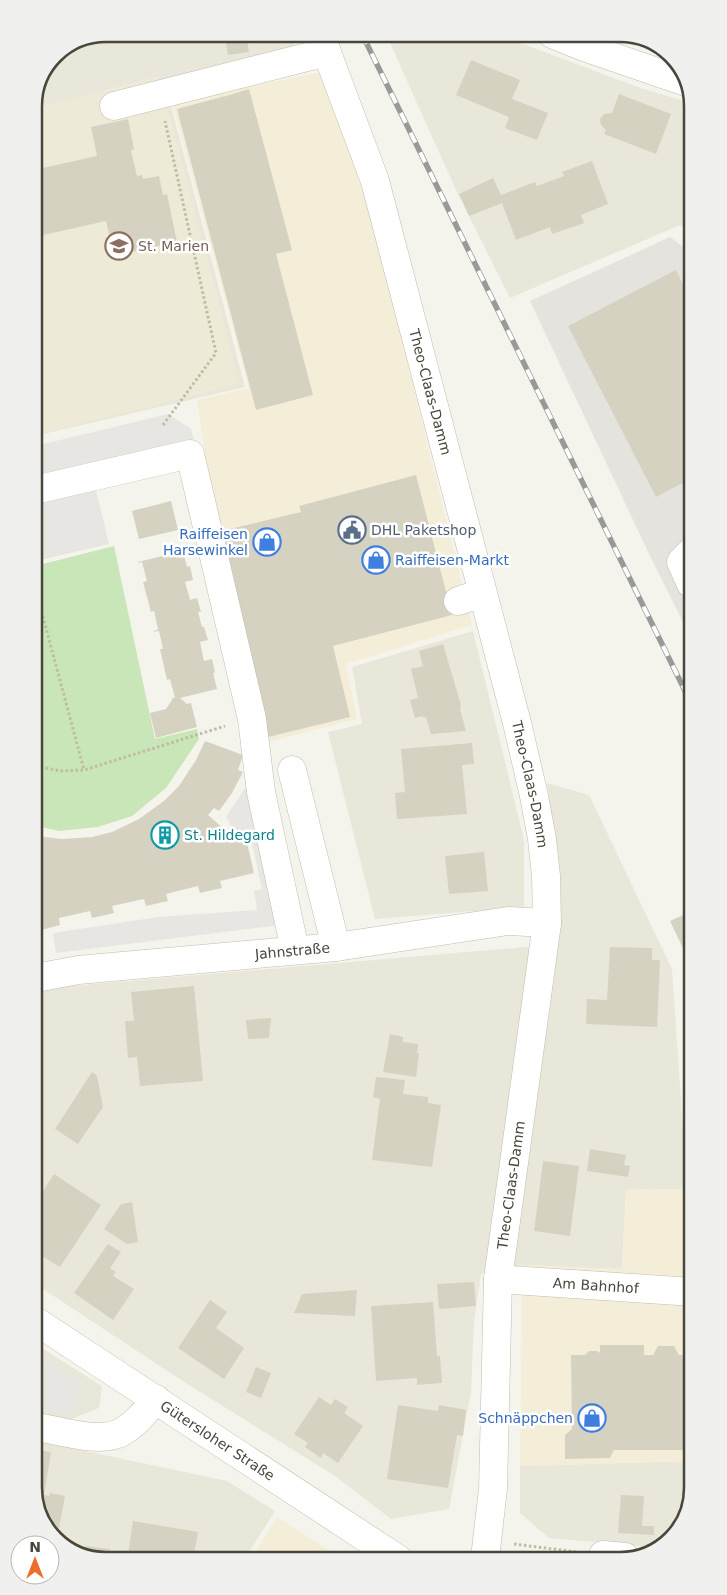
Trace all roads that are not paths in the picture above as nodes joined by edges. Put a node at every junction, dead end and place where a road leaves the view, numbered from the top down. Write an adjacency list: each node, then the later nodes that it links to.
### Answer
1 (324, 43): 4 (street); 7 (street, Theo-Claas-Damm)
2 (574, 43): 3 (street)
3 (678, 79)
4 (114, 106)
5 (43, 488): 9 (street)
6 (292, 770): 8 (street)
7 (547, 923): 8 (street, Jahnstraße); 11 (street, Theo-Claas-Damm)
8 (336, 946): 9 (street, Jahnstraße)
9 (295, 950): 10 (street, Jahnstraße)
10 (43, 977)
11 (498, 1279): 12 (street, Am Bahnhof); 16 (street, Theo-Claas-Damm)
12 (684, 1291)
13 (43, 1326): 14 (street, Gütersloher Straße)
14 (156, 1399): 15 (street); 17 (street, Gütersloher Straße)
15 (43, 1428)
16 (487, 1549)
17 (387, 1552)

